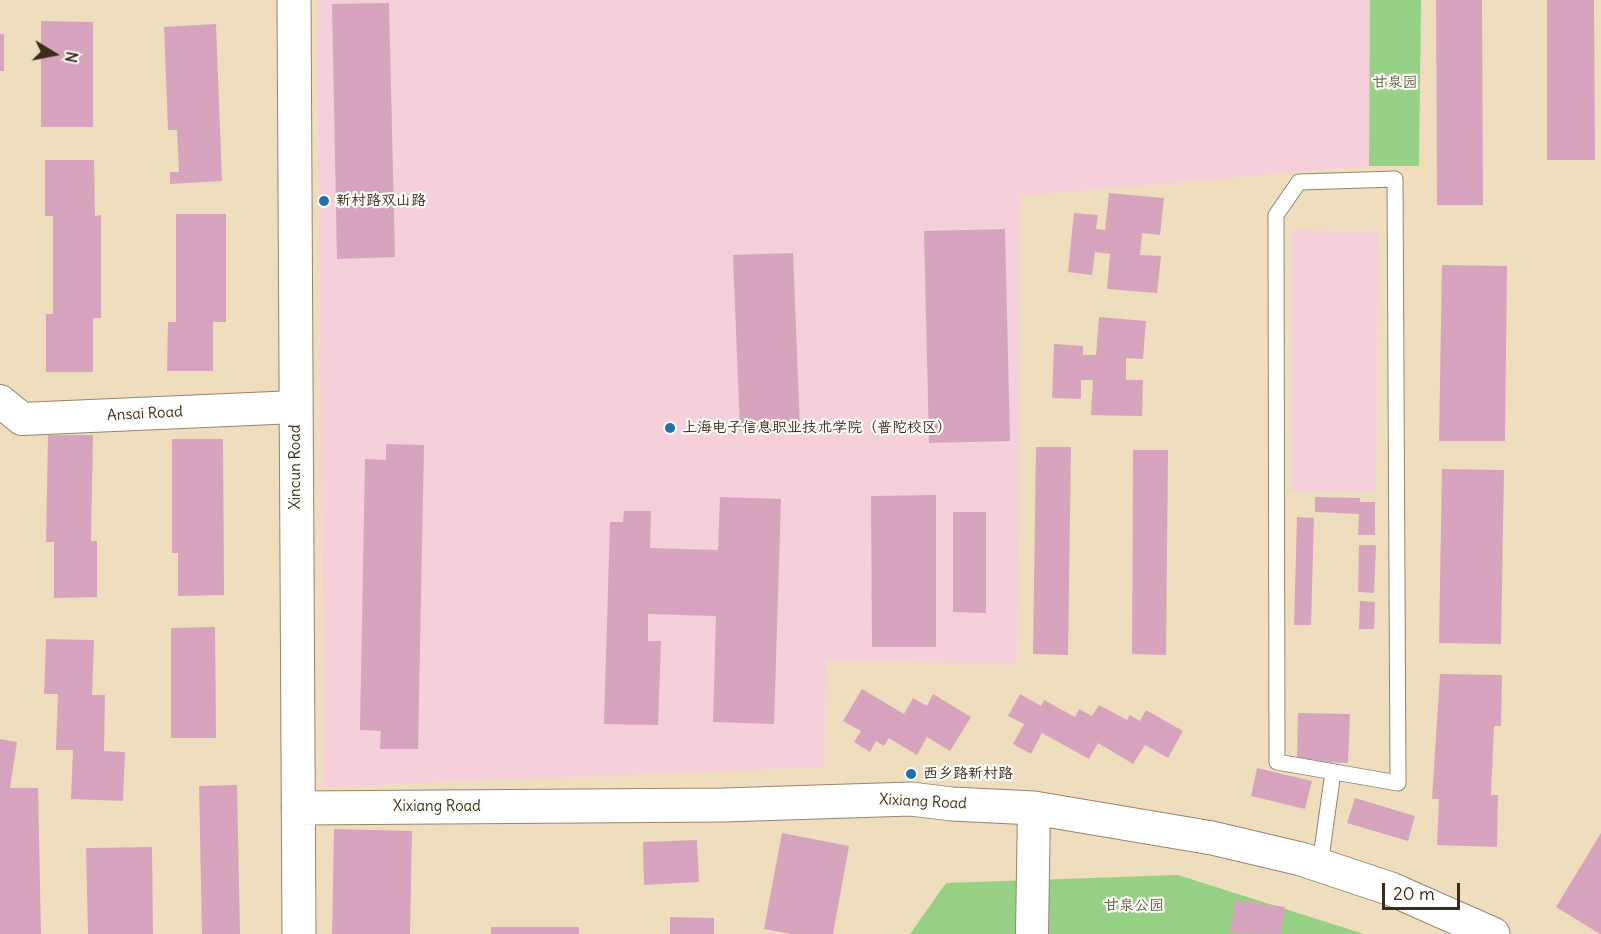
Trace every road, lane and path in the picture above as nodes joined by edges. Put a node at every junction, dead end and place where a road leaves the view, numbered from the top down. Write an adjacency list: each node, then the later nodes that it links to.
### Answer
1 (294, 0): 3 (street, Xincun Road)
2 (0, 401): 3 (street, Ansai Road)
3 (296, 407): 5 (street, Xincun Road)
4 (1333, 772): 4 (lane); 7 (lane)
5 (298, 808): 6 (street, Xixiang Road); 8 (street, Xincun Road)
6 (1034, 808): 7 (street, Xixiang Road); 9 (street)
7 (1320, 865): 10 (street, Xixiang Road)
8 (299, 934)
9 (1032, 934)
10 (1493, 934)

